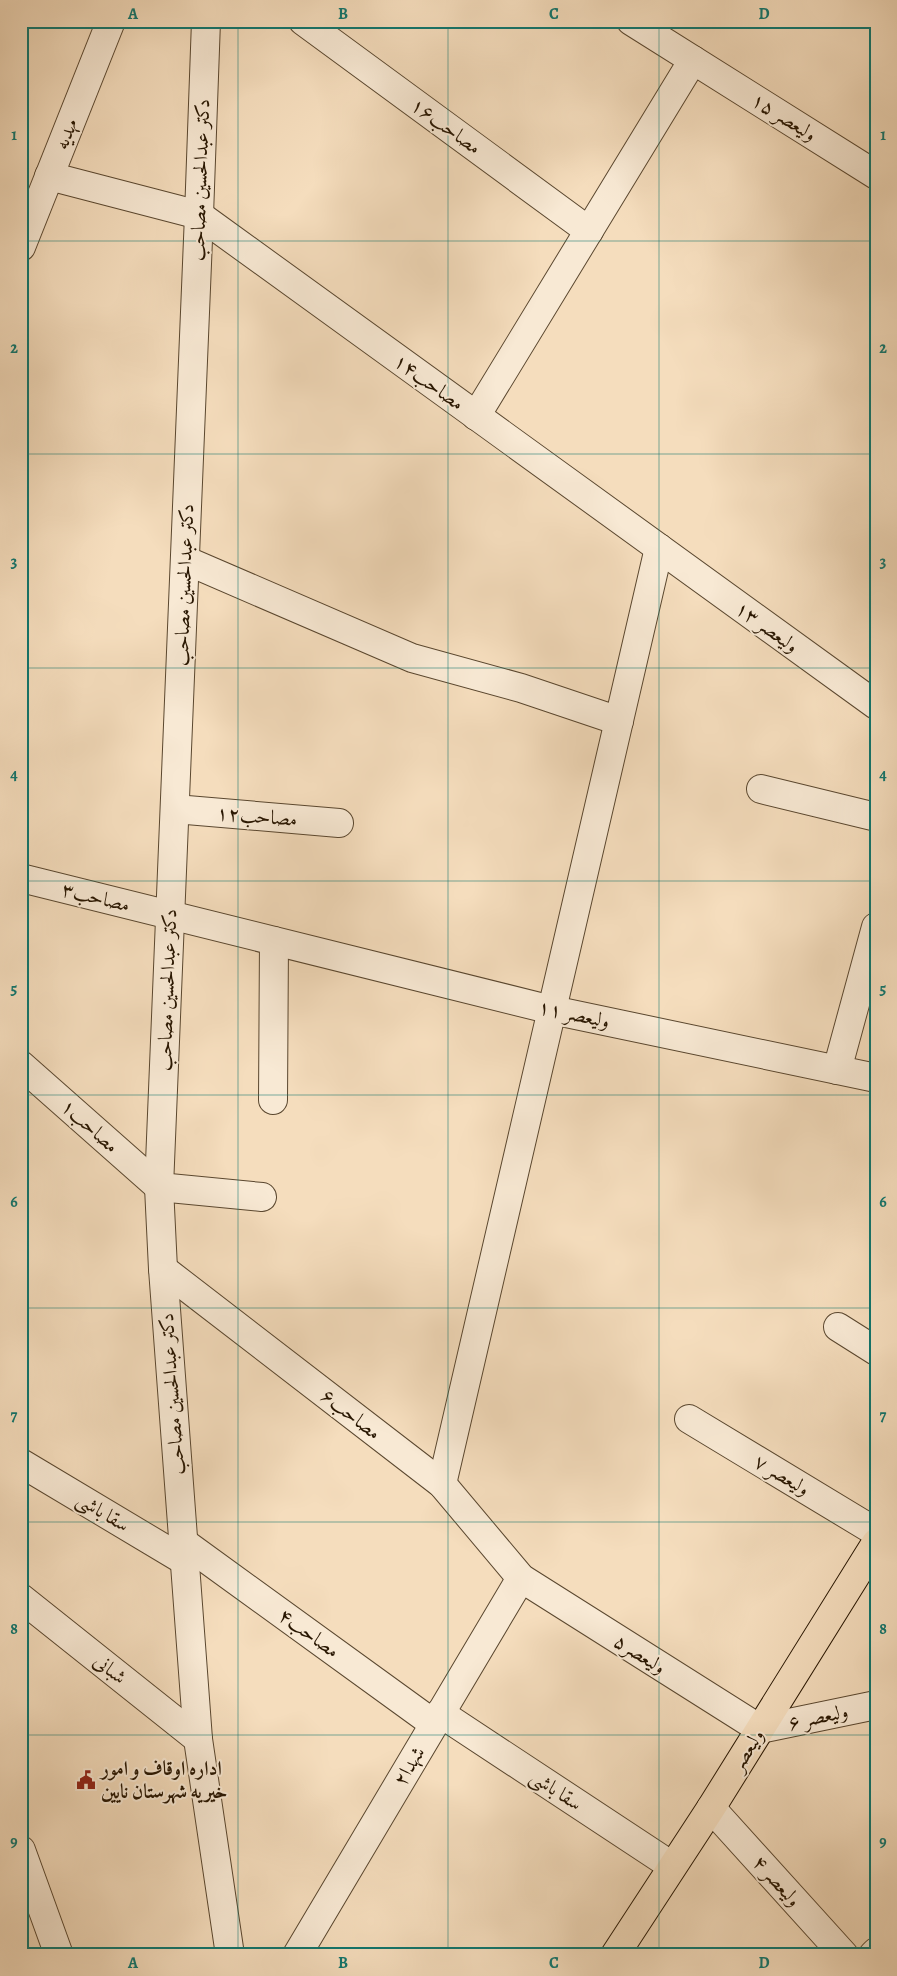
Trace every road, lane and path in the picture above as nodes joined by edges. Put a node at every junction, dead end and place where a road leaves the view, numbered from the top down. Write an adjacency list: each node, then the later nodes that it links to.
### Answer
1 (111, 21): 7 (street, مهدیه)
2 (206, 21): 8 (street, دکتر عبدالحسین مصاحب)
3 (303, 21): 9 (street, مصاحب۱۶)
4 (631, 21): 5 (street, ولیعصر ۱۵)
5 (693, 60): 6 (street, ولیعصر ۱۵); 9 (street)
6 (876, 175)
7 (49, 176): 8 (street); 10 (street, مهدیه)
8 (200, 215): 11 (street, مصاحب۱۴); 13 (street, دکتر عبدالحسین مصاحب)
9 (589, 231): 11 (street)
10 (21, 247)
11 (476, 416): 12 (street, مصاحب۱۴)
12 (659, 548): 14 (street, ولیعصر ۱۳); 15 (street)
13 (185, 560): 15 (street); 17 (street, دکتر عبدالحسین مصاحب)
14 (876, 705)
15 (619, 721): 24 (street)
16 (761, 789): 18 (street)
17 (175, 808): 19 (street, مصاحب۱۲); 21 (street, دکتر عبدالحسین مصاحب)
18 (876, 816)
19 (339, 823)
20 (21, 878): 21 (street, مصاحب۳)
21 (170, 916): 23 (street, مصاحب۳); 29 (street, دکتر عبدالحسین مصاحب)
22 (876, 927): 26 (street)
23 (274, 941): 24 (street, ولیعصر ۱۱); 28 (street)
24 (552, 1010): 26 (street, ولیعصر ۱۱); 36 (street)
25 (21, 1065): 29 (street, مصاحب۱)
26 (837, 1070): 27 (street, ولیعصر ۱۱)
27 (876, 1078)
28 (273, 1100)
29 (159, 1187): 30 (street); 31 (street, دکتر عبدالحسین مصاحب)
30 (262, 1197)
31 (163, 1269): 36 (street, مصاحب۶); 39 (street, دکتر عبدالحسین مصاحب)
32 (838, 1327): 33 (street)
33 (876, 1351)
34 (689, 1419): 37 (street, ولیعصر ۷)
35 (21, 1463): 39 (street, سقا باشی)
36 (442, 1484): 40 (street, مصاحب۶)
37 (876, 1532)
38 (876, 1543): 44 (main road, ولیعصر)
39 (184, 1551): 43 (street, مصاحب۴); 45 (street, دکتر عبدالحسین مصاحب)
40 (521, 1578): 43 (street, شهدا۲); 44 (street, ولیعصر۵)
41 (21, 1598): 45 (street, شبانی)
42 (876, 1705): 44 (street, ولیعصر ۶)
43 (437, 1719): 48 (street, سقا باشی); 52 (street, شهدا۲)
44 (760, 1729): 46 (main road, ولیعصر)
45 (198, 1739): 51 (street, دکتر عبدالحسین مصاحب)
46 (711, 1808): 48 (main road, ولیعصر); 54 (street, ولیعصر ۴)
47 (21, 1850): 50 (street)
48 (672, 1866): 53 (main road, ولیعصر)
49 (876, 1952): 55 (street)
50 (59, 1955)
51 (230, 1955)
52 (297, 1955)
53 (615, 1955)
54 (844, 1955)
55 (873, 1955)

